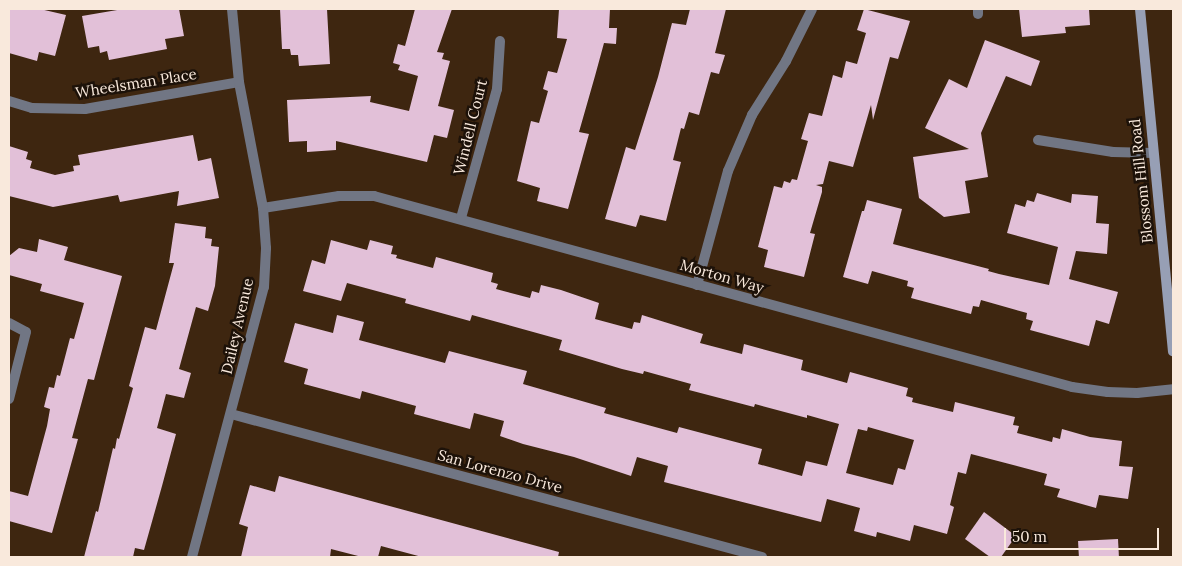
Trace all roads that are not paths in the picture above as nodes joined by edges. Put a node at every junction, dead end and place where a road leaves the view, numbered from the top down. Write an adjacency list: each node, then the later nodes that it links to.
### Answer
1 (232, 9): 5 (street, Dailey Avenue)
2 (812, 9): 11 (street)
3 (1140, 9): 8 (main road, Blossom Hill Road)
4 (500, 41): 10 (street, Windell Court)
5 (239, 82): 6 (street, Wheelsman Place); 9 (street, Dailey Avenue)
6 (9, 101)
7 (1038, 140): 8 (street)
8 (1153, 153): 13 (main road, Blossom Hill Road)
9 (263, 208): 10 (street, Morton Way); 16 (street, Dailey Avenue)
10 (462, 218): 11 (street, Morton Way)
11 (697, 285): 14 (street, Morton Way)
12 (9, 323): 15 (street)
13 (1173, 351)
14 (1173, 389)
15 (9, 399)
16 (231, 414): 17 (street, Dailey Avenue); 18 (street, San Lorenzo Drive)
17 (192, 557)
18 (762, 557)

